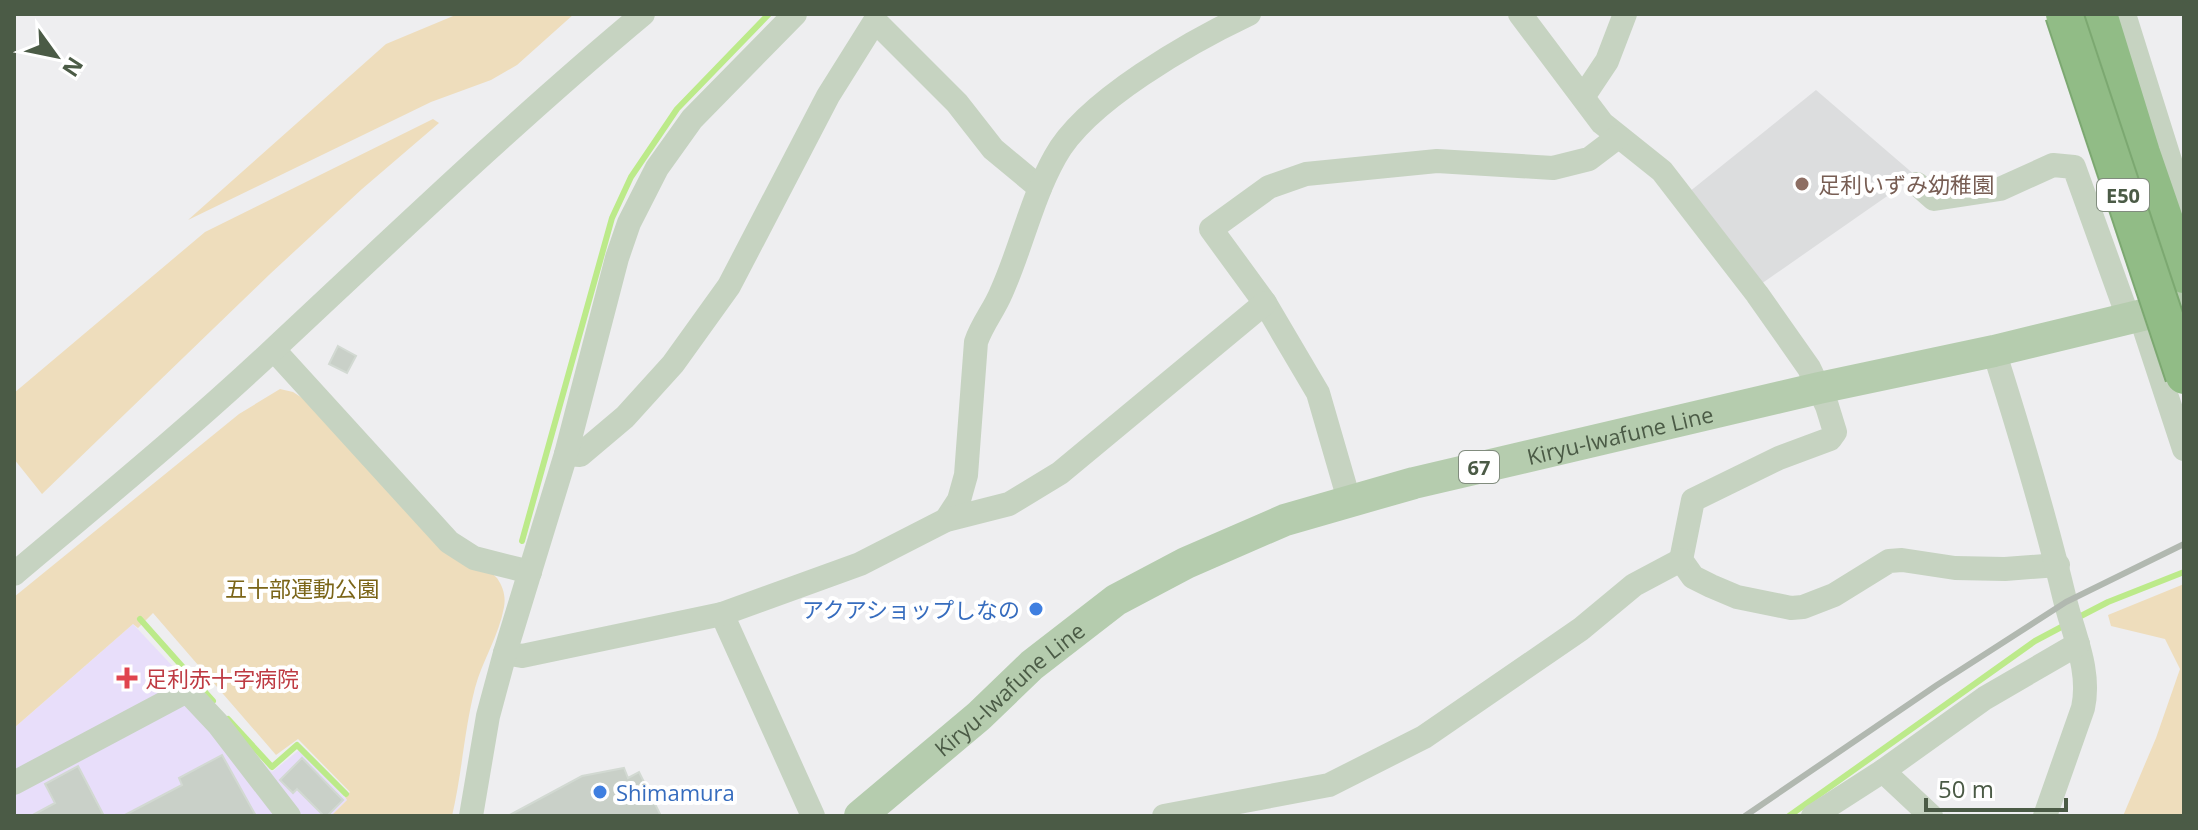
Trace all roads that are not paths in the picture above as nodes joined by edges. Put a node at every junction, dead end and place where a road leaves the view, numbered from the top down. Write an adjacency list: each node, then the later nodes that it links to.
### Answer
1 (643, 14): 19 (street)
2 (795, 14): 24 (street)
3 (1249, 14): 13 (street)
4 (1520, 14): 10 (street)
5 (1625, 14): 10 (street)
6 (2064, 14): 21 (highway, E50, bridge)
7 (2099, 14): 15 (highway, E50)
8 (2124, 14): 14 (street)
9 (873, 16): 13 (street); 24 (street)
10 (1583, 97): 11 (street)
11 (1618, 137): 16 (street); 22 (street)
12 (1917, 184): 18 (street)
13 (1040, 188): 26 (street)
14 (2184, 205)
15 (2184, 275)
16 (1265, 303): 25 (street); 26 (street)
17 (2184, 305): 18 (main road, Kiryu-Iwafune Line / 67)
18 (2134, 316): 20 (main road, Kiryu-Iwafune Line / 67); 23 (street)
19 (274, 350): 29 (street); 30 (street)
20 (1994, 351): 22 (main road, Kiryu-Iwafune Line / 67); 28 (street)
21 (2184, 376)
22 (1819, 388): 25 (main road, Kiryu-Iwafune Line / 67); 27 (street)
23 (2184, 449)
24 (566, 454): 29 (street)
25 (1349, 500): 39 (main road, Kiryu-Iwafune Line / 67)
26 (946, 520): 31 (street)
27 (1681, 560): 28 (street); 40 (street)
28 (2058, 565): 32 (street)
29 (530, 572): 33 (street)
30 (14, 574)
31 (722, 614): 33 (street); 38 (street)
32 (2075, 631): 34 (street); 43 (street)
33 (505, 653): 37 (street)
34 (1883, 771): 41 (street); 42 (street)
35 (14, 783): 36 (street)
36 (289, 816)
37 (471, 816)
38 (813, 816)
39 (860, 816)
40 (1164, 816)
41 (1813, 816)
42 (1931, 816)
43 (2045, 816)

